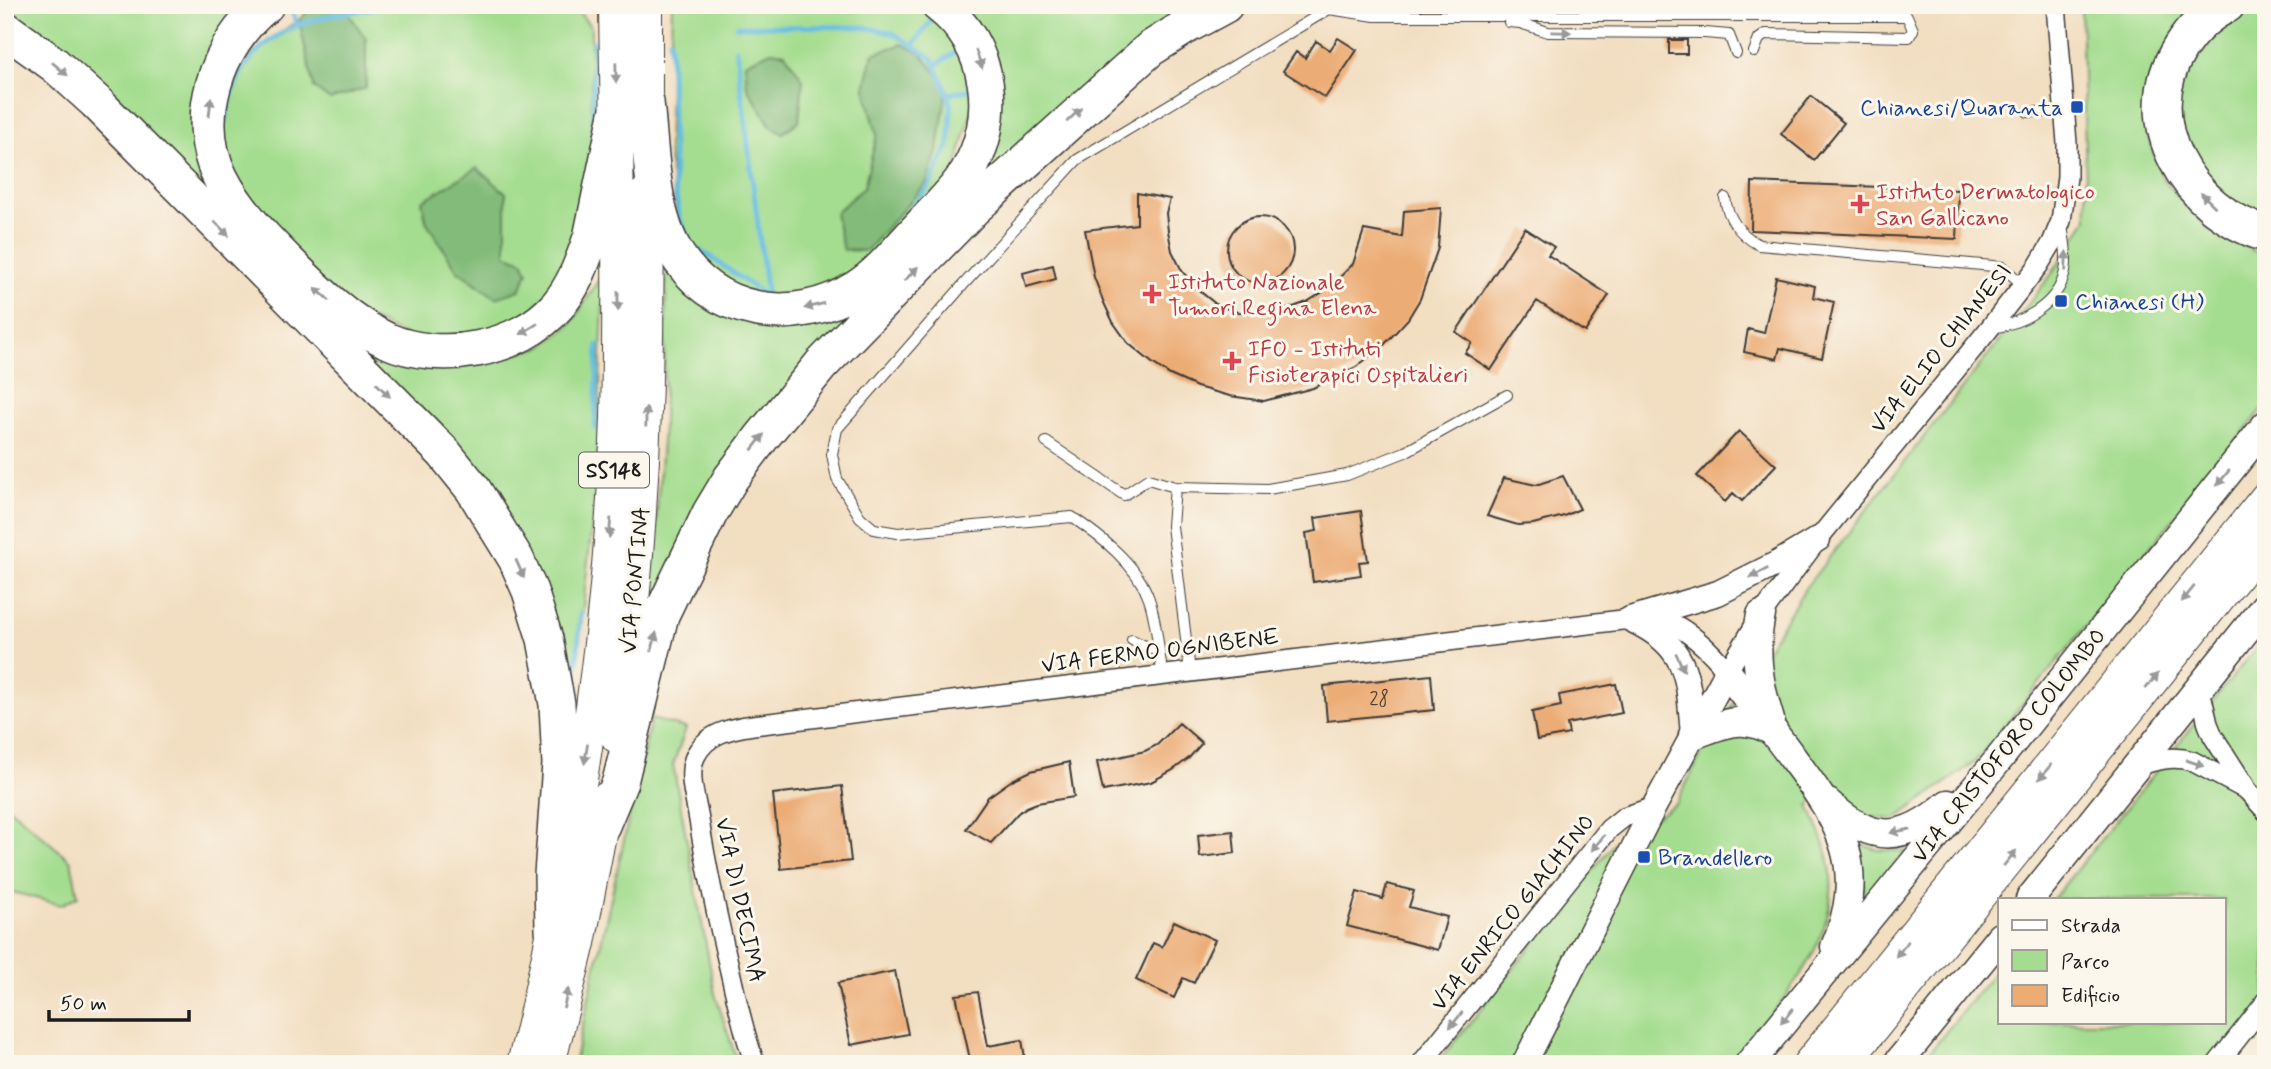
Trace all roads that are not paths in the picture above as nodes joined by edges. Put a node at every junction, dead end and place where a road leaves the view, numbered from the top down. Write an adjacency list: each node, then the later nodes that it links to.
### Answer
1 (266, 5): 12 (highway, one-way to 1)
2 (615, 5): 12 (highway, VIA PONTINA / SS148, one-way to 12)
3 (646, 5): 12 (highway, VIA PONTINA / SS148)
4 (939, 5): 12 (highway, one-way to 12)
5 (1225, 5): 46 (highway, one-way to 5)
6 (2056, 5): 14 (street, VIA ELIO CHIANESI)
7 (2227, 5): 17 (highway, one-way to 7)
8 (1375, 16): 10 (lane, one-way to 10); 11 (lane); 32 (lane)
9 (5, 29): 48 (highway, one-way to 48)
10 (1736, 52)
11 (1754, 52)
12 (631, 108): 46 (highway, VIA PONTINA / SS148, one-way to 12); 48 (highway, VIA PONTINA / SS148, one-way to 48)
13 (2028, 112): 14 (lane)
14 (2065, 112): 16 (street, VIA ELIO CHIANESI)
15 (1725, 198): 18 (lane)
16 (2061, 221): 18 (street, VIA ELIO CHIANESI); 19 (lane, one-way to 16)
17 (2266, 234)
18 (2023, 285): 19 (street, VIA ELIO CHIANESI)
19 (1989, 328): 25 (street, VIA ELIO CHIANESI)
20 (1507, 396): 23 (lane)
21 (2266, 425): 40 (main road, VIA CRISTOFORO COLOMBO, one-way to 40)
22 (1046, 442): 23 (lane)
23 (1175, 487): 33 (lane)
24 (2266, 498): 58 (highway, VIA CRISTOFORO COLOMBO, one-way to 58)
25 (1818, 539): 29 (street, VIA ELIO CHIANESI); 30 (street, one-way to 30)
26 (2266, 539): 27 (highway)
27 (2256, 554): 59 (highway, one-way to 27)
28 (2266, 606): 36 (main road)
29 (1761, 615): 34 (street, VIA ELIO CHIANESI); 37 (main road)
30 (1630, 619): 33 (street, VIA FERMO OGNIBENE); 34 (street, VIA FERMO OGNIBENE); 38 (street, one-way to 38)
31 (1132, 640): 32 (lane)
32 (1159, 652): 35 (lane)
33 (1190, 671): 35 (street, VIA FERMO OGNIBENE)
34 (1727, 672): 37 (main road); 38 (street)
35 (1163, 675): 39 (street, VIA FERMO OGNIBENE)
36 (2200, 689): 41 (main road); 42 (street)
37 (1774, 732): 38 (main road); 43 (main road)
38 (1693, 735): 44 (street)
39 (702, 747): 54 (street, VIA DI DECIMA)
40 (1995, 764): 43 (main road, one-way to 43); 50 (main road, VIA CRISTOFORO COLOMBO)
41 (2137, 766): 42 (street, one-way to 42); 47 (main road)
42 (2247, 790): 45 (street)
43 (1823, 799): 50 (main road)
44 (1654, 807): 55 (street, VIA ENRICO GIACHINO, one-way to 55); 56 (street)
45 (2266, 811)
46 (602, 825): 53 (highway, VIA PONTINA / SS148, one-way to 46)
47 (2031, 898)
48 (553, 930): 52 (highway, VIA PONTINA / SS148)
49 (1998, 939): 60 (main road)
50 (1825, 969): 57 (main road, VIA CRISTOFORO COLOMBO, one-way to 57)
51 (2266, 1002): 61 (street)
52 (523, 1064)
53 (550, 1064)
54 (755, 1064)
55 (1421, 1064)
56 (1524, 1064)
57 (1749, 1064)
58 (1809, 1064)
59 (1844, 1064)
60 (1898, 1064)
61 (2217, 1064)

